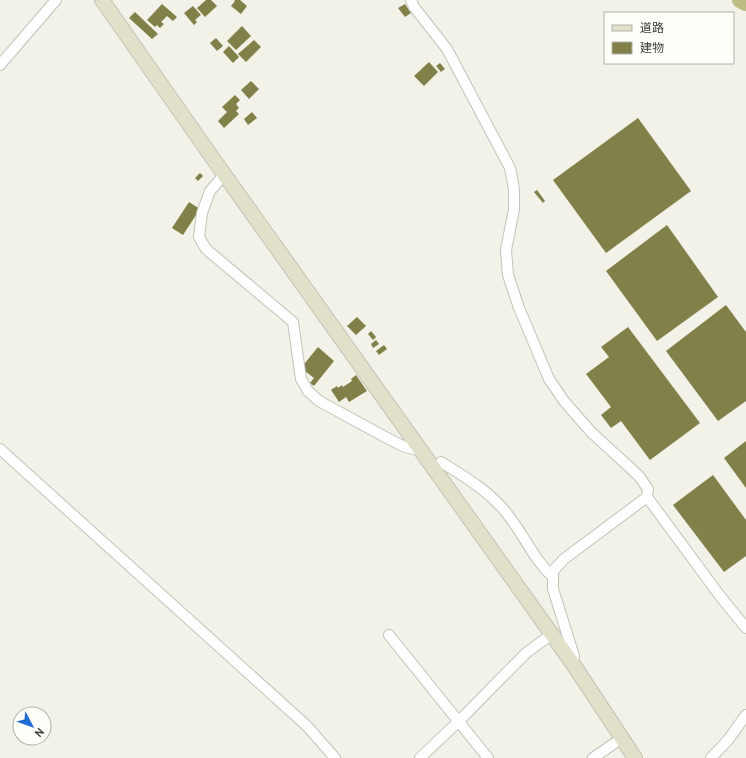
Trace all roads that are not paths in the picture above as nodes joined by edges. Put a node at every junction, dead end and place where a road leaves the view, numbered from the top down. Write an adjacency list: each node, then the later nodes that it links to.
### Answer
1 (56, 0): 4 (street)
2 (102, 0): 5 (street)
3 (410, 0): 9 (street)
4 (0, 65)
5 (224, 175): 7 (street); 7 (street)
6 (0, 449): 18 (street)
7 (419, 450): 12 (street)
8 (441, 462): 10 (street)
9 (647, 497): 10 (street); 11 (street)
10 (553, 577): 14 (street)
11 (746, 628)
12 (552, 634): 14 (street); 16 (street)
13 (389, 635): 16 (street)
14 (573, 664): 17 (street)
15 (746, 715): 23 (street)
16 (459, 721): 19 (street); 20 (street)
17 (622, 738): 21 (street); 22 (street)
18 (335, 758)
19 (420, 758)
20 (488, 758)
21 (593, 758)
22 (635, 758)
23 (711, 758)

